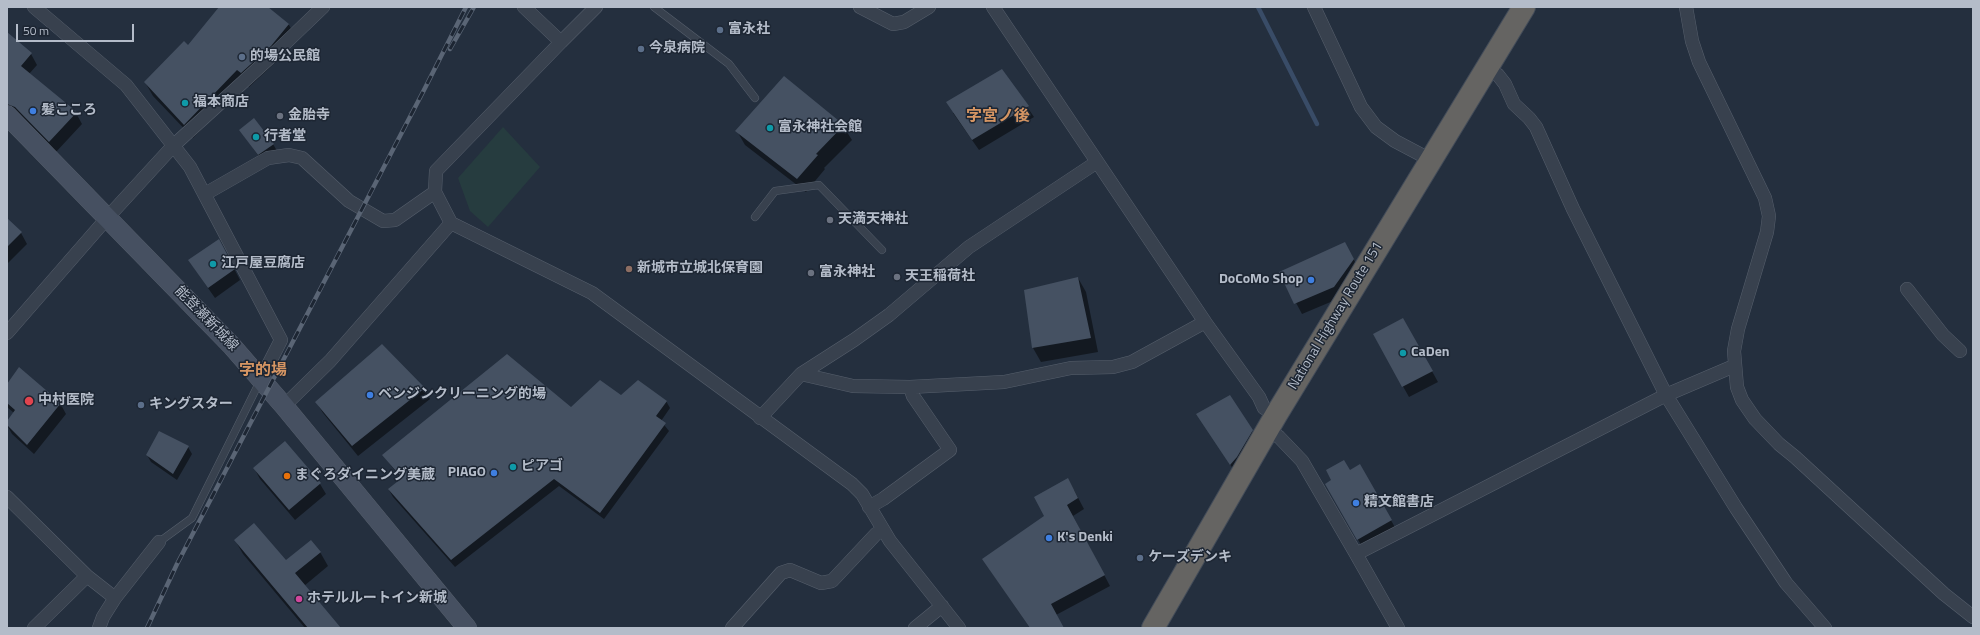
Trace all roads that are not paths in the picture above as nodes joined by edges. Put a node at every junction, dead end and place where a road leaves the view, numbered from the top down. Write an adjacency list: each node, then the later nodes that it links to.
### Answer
1 (34, 7): 16 (street)
2 (321, 7): 16 (street)
3 (524, 7): 12 (street)
4 (596, 7): 12 (street)
5 (654, 7): 14 (lane)
6 (860, 7): 7 (street)
7 (929, 7)
8 (993, 7): 18 (street)
9 (1314, 7): 17 (street)
10 (1524, 7): 13 (highway, National Highway Route 151)
11 (1686, 7): 29 (street)
12 (561, 42): 19 (street)
13 (1487, 68): 17 (highway, National Highway Route 151); 33 (street)
14 (755, 98)
15 (7, 115): 21 (main road, 能登瀬新城線)
16 (174, 145): 20 (street); 21 (street)
17 (1431, 160): 36 (highway, National Highway Route 151)
18 (1097, 162): 26 (street); 30 (street)
19 (435, 192): 20 (street); 23 (street)
20 (206, 194): 31 (street)
21 (108, 217): 27 (street); 31 (main road, 能登瀬新城線)
22 (755, 217): 24 (lane)
23 (451, 223): 34 (street); 35 (street)
24 (882, 250)
25 (1907, 289): 28 (street)
26 (1205, 322): 32 (street); 36 (street)
27 (7, 333)
28 (1960, 351)
29 (1734, 366): 33 (street); 45 (street)
30 (801, 374): 32 (street); 35 (street)
31 (261, 379): 34 (main road, 能登瀬新城線); 40 (lane)
32 (910, 386): 38 (street)
33 (1666, 396): 41 (street); 54 (street)
34 (284, 406): 48 (main road, 能登瀬新城線)
35 (760, 418): 38 (street)
36 (1272, 423): 41 (street); 52 (highway, National Highway Route 151)
37 (7, 497): 42 (street)
38 (869, 507): 39 (street)
39 (883, 530): 44 (street); 49 (street)
40 (159, 542): 43 (street)
41 (1356, 554): 53 (street)
42 (87, 576): 43 (street); 46 (street)
43 (115, 598): 47 (street)
44 (942, 606): 50 (street); 51 (street)
45 (1973, 617)
46 (34, 628)
47 (99, 628)
48 (467, 628)
49 (732, 628)
50 (915, 628)
51 (960, 628)
52 (1153, 628)
53 (1398, 628)
54 (1825, 628)

